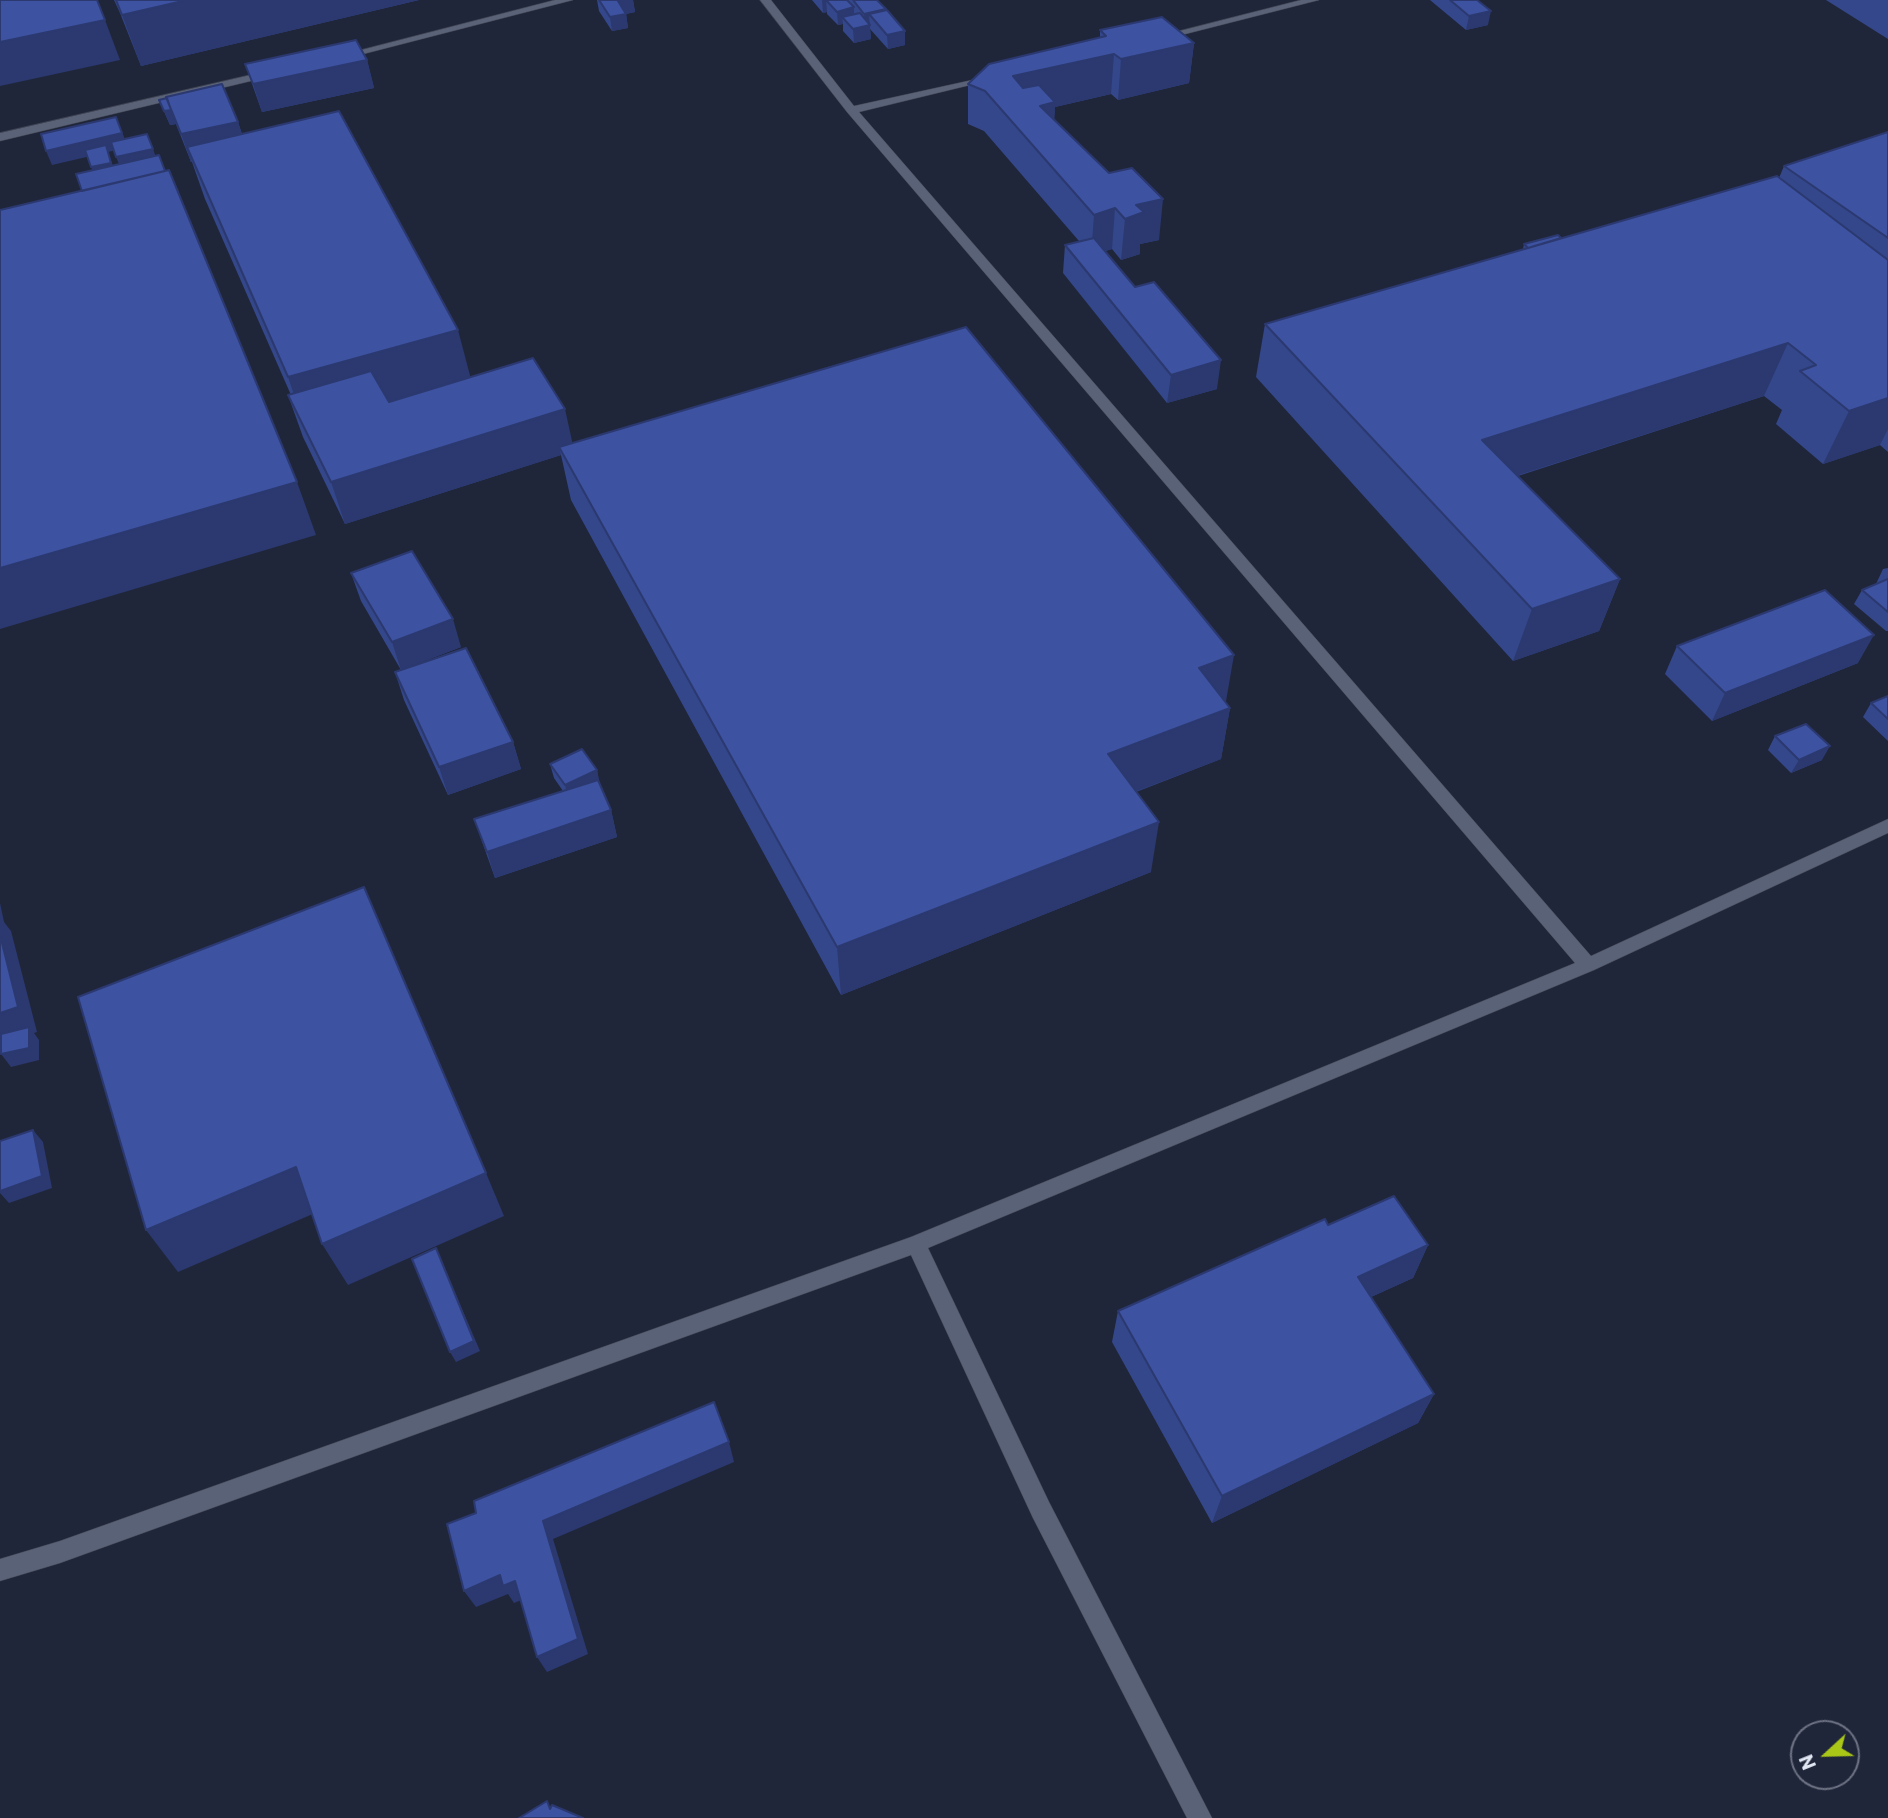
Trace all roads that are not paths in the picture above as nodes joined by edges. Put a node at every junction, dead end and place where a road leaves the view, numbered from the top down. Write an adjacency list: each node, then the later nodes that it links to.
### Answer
1 (568, 0): 5 (lane)
2 (765, 0): 8 (lane)
3 (1314, 0): 4 (lane)
4 (1143, 42)
5 (327, 60)
6 (287, 70): 9 (lane)
7 (1010, 73): 8 (lane)
8 (851, 110): 11 (lane)
9 (0, 137)
10 (1888, 826): 11 (lane)
11 (1588, 965): 12 (lane)
12 (916, 1244): 13 (lane); 14 (lane)
13 (0, 1570)
14 (1200, 1818)

